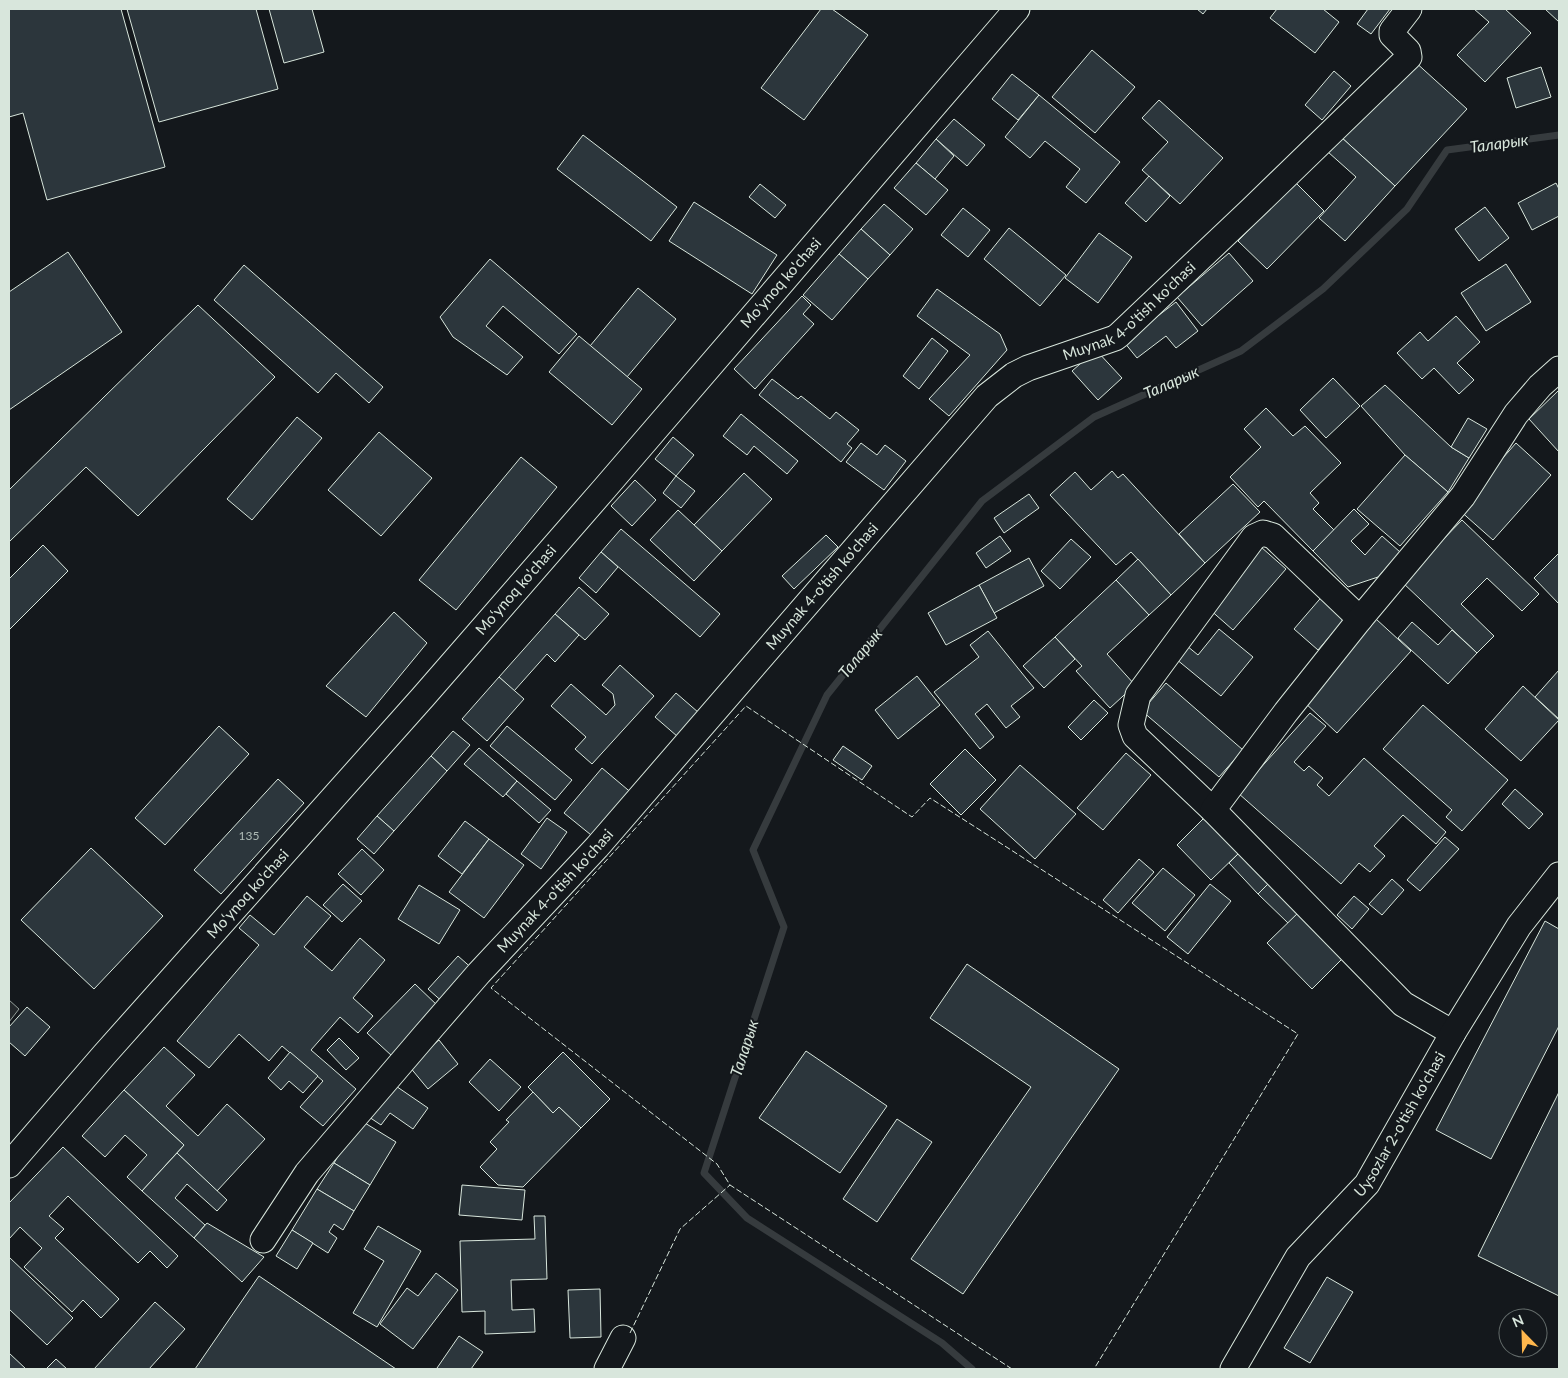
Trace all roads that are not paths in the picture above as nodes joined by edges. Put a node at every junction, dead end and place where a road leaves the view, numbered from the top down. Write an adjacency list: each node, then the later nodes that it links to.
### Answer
1 (1017, 9): 8 (street, Moʻynoq ko'chasi)
2 (1409, 9): 9 (street, Muynak 4-o'tish ko'chasi)
3 (1559, 369): 4 (street)
4 (1360, 619): 5 (street); 5 (street)
5 (1213, 810): 7 (street)
6 (1559, 876): 7 (street, Uysozlar 2-o'tish ko'chasi)
7 (1452, 1033): 12 (street, Uysozlar 2-o'tish ko'chasi)
8 (9, 1165)
9 (264, 1240)
10 (623, 1338): 11 (street)
11 (607, 1369)
12 (1233, 1369)

